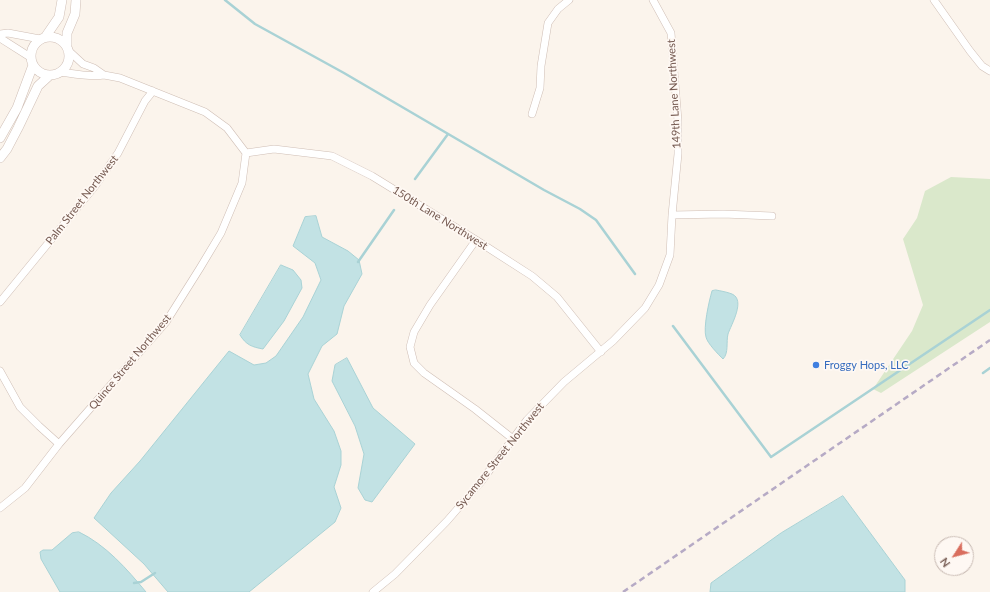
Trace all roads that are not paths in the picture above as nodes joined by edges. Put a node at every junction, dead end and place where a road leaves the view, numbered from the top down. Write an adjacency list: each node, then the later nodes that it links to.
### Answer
1 (62, 0): 8 (street)
2 (76, 0): 9 (street)
3 (569, 0): 16 (street)
4 (654, 0): 20 (street, 149th Lane Northwest)
5 (934, 0): 11 (street)
6 (0, 34): 8 (street)
7 (0, 38): 10 (street)
8 (43, 38): 9 (street); 10 (street)
9 (68, 49): 12 (street); 13 (street)
10 (32, 61): 14 (street); 17 (street)
11 (990, 71)
12 (61, 72): 13 (street); 14 (street)
13 (104, 74): 15 (street)
14 (50, 75): 19 (street)
15 (153, 91): 18 (street); 23 (street, Palm Street Northwest)
16 (532, 114)
17 (0, 138)
18 (246, 153): 22 (street, 150th Lane Northwest); 27 (street, Quince Street Northwest)
19 (0, 158)
20 (672, 215): 21 (street); 24 (street, Sycamore Street Northwest)
21 (772, 216)
22 (476, 240): 24 (street, 150th Lane Northwest); 26 (street)
23 (0, 302)
24 (601, 352): 26 (street, Sycamore Street Northwest)
25 (0, 371): 27 (street)
26 (513, 439): 29 (street, Sycamore Street Northwest)
27 (60, 444): 28 (street, Quince Street Northwest)
28 (0, 508)
29 (373, 592)

